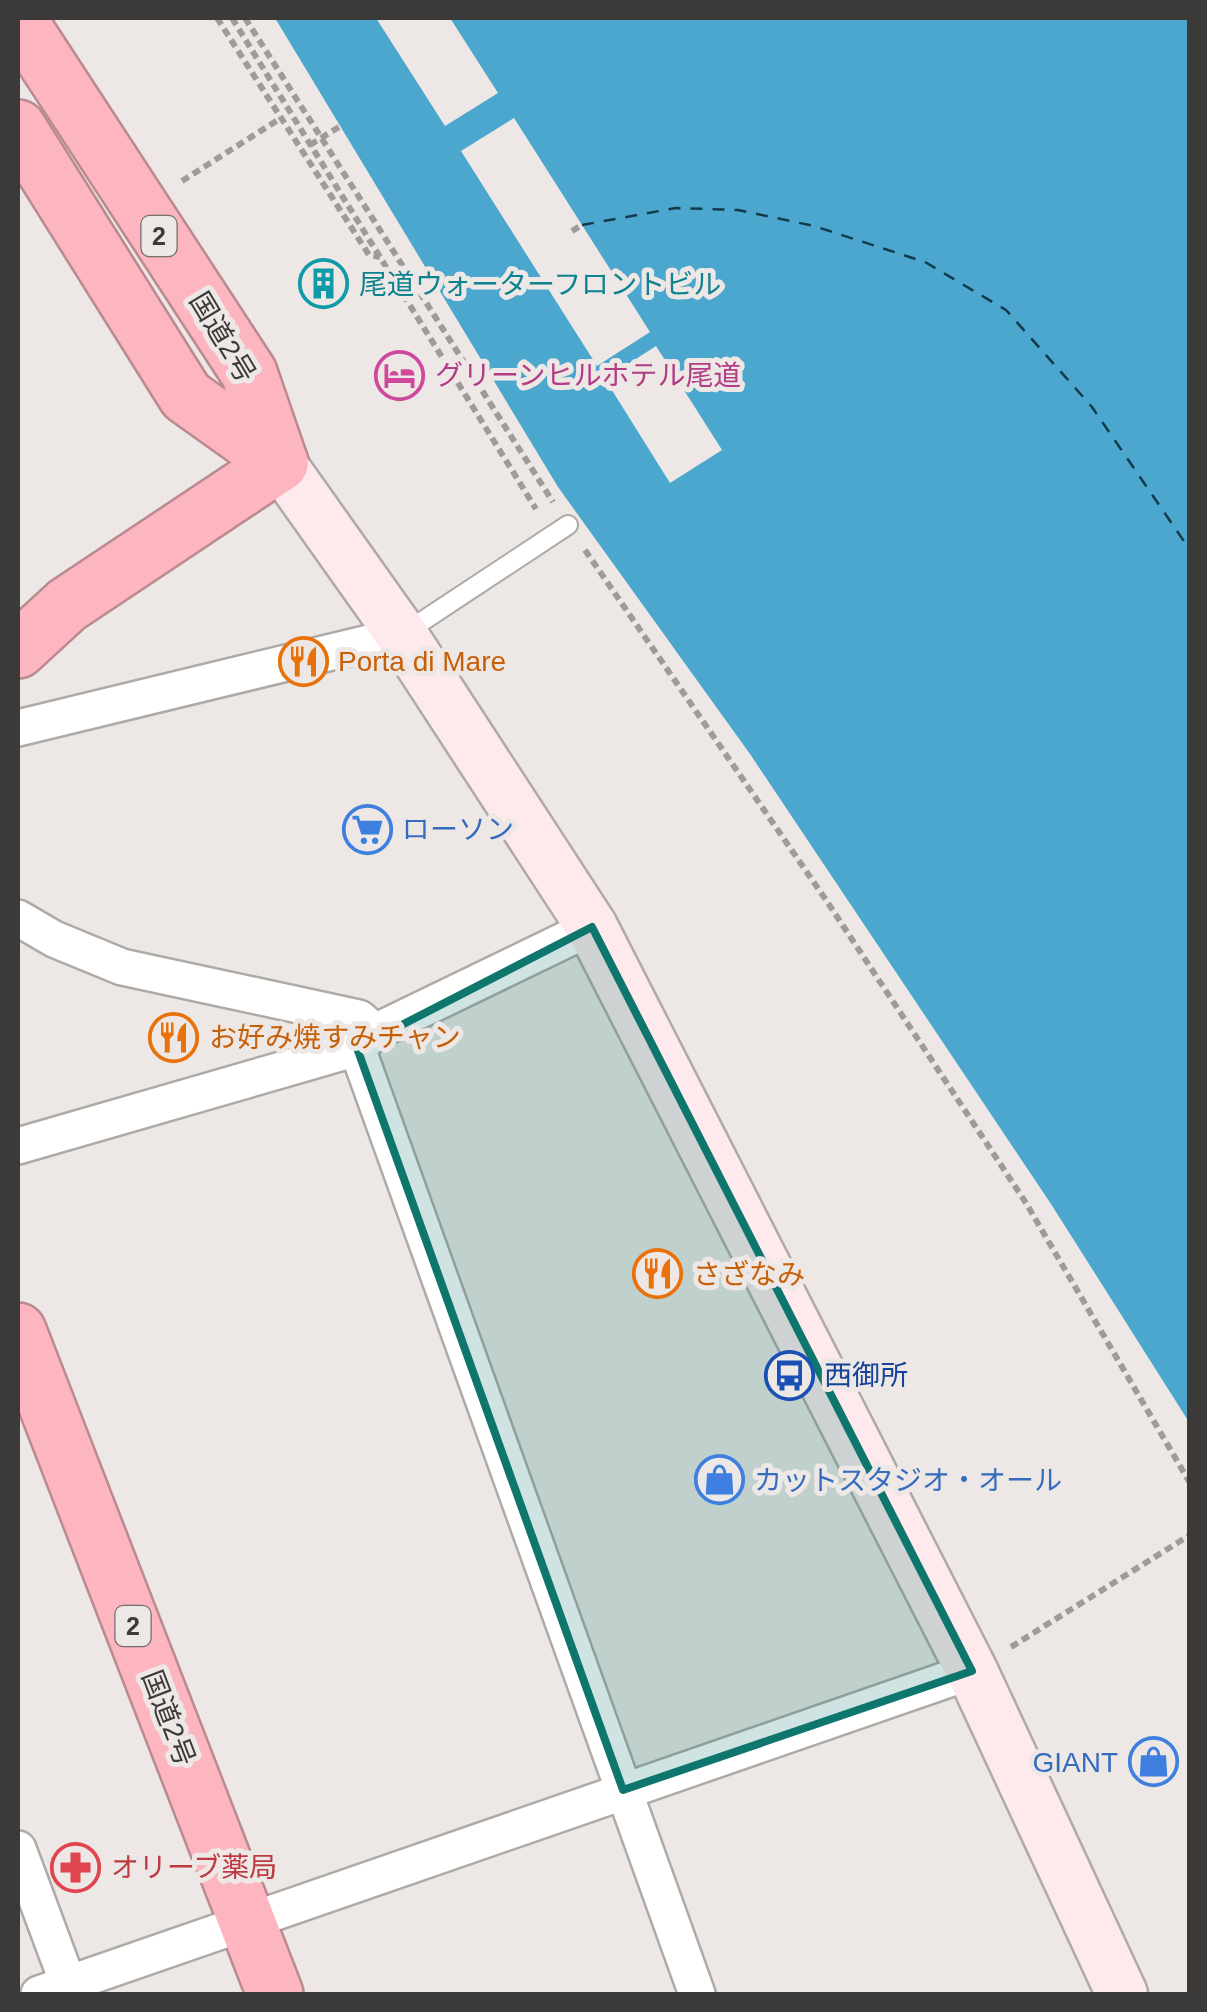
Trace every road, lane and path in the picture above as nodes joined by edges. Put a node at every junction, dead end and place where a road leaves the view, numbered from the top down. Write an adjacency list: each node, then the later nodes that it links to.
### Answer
1 (216, 18): 6 (path)
2 (232, 18): 5 (path)
3 (245, 18): 9 (path)
4 (18, 19): 15 (highway, 国道2号 / 2)
5 (290, 112): 6 (path); 10 (path)
6 (281, 118): 11 (path); 14 (path)
7 (342, 125): 9 (path)
8 (18, 128): 15 (highway, 国道2号 / 2)
9 (321, 138): 10 (path); 16 (path)
10 (310, 145): 14 (path)
11 (169, 190)
12 (582, 225): 13 (path)
13 (572, 231)
14 (380, 258): 16 (path)
15 (280, 462): 17 (street); 18 (highway)
16 (560, 530): 17 (lane); 25 (path)
17 (402, 635): 19 (street); 21 (street)
18 (18, 650)
19 (18, 728)
20 (18, 918): 22 (street)
21 (592, 927): 22 (street); 27 (street)
22 (366, 1040): 23 (street); 28 (street)
23 (18, 1146)
24 (18, 1331): 30 (highway, 国道2号 / 2)
25 (1190, 1483)
26 (1190, 1535): 27 (path)
27 (972, 1671): 28 (street); 34 (street)
28 (623, 1790): 30 (street); 33 (street)
29 (18, 1849): 31 (street)
30 (249, 1922): 31 (street); 32 (highway, 国道2号 / 2)
31 (60, 1991)
32 (276, 1994)
33 (697, 1994)
34 (1122, 1994)

